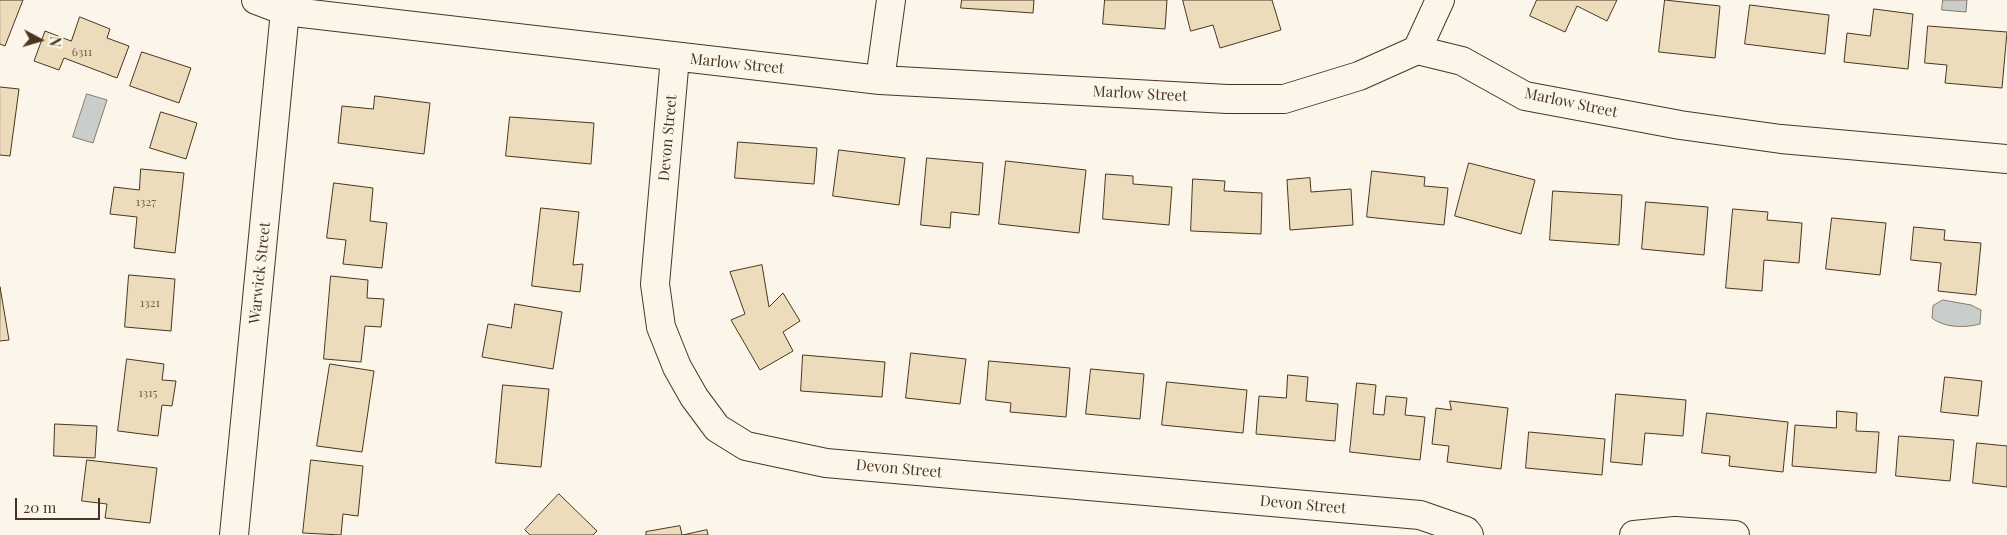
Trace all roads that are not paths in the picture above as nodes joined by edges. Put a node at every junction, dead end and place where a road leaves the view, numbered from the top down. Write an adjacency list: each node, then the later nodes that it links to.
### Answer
1 (256, 0): 4 (street, Marlow Street)
2 (891, 0): 7 (street)
3 (1440, 0): 5 (street)
4 (285, 11): 6 (street, Marlow Street); 9 (street, Warwick Street)
5 (1417, 50): 7 (street, Marlow Street); 8 (street, Marlow Street)
6 (676, 57): 7 (street, Marlow Street); 10 (street, Devon Street)
7 (880, 80)
8 (2007, 160)
9 (234, 535)
10 (1470, 535)
11 (1634, 535): 12 (street)
12 (1735, 535)

